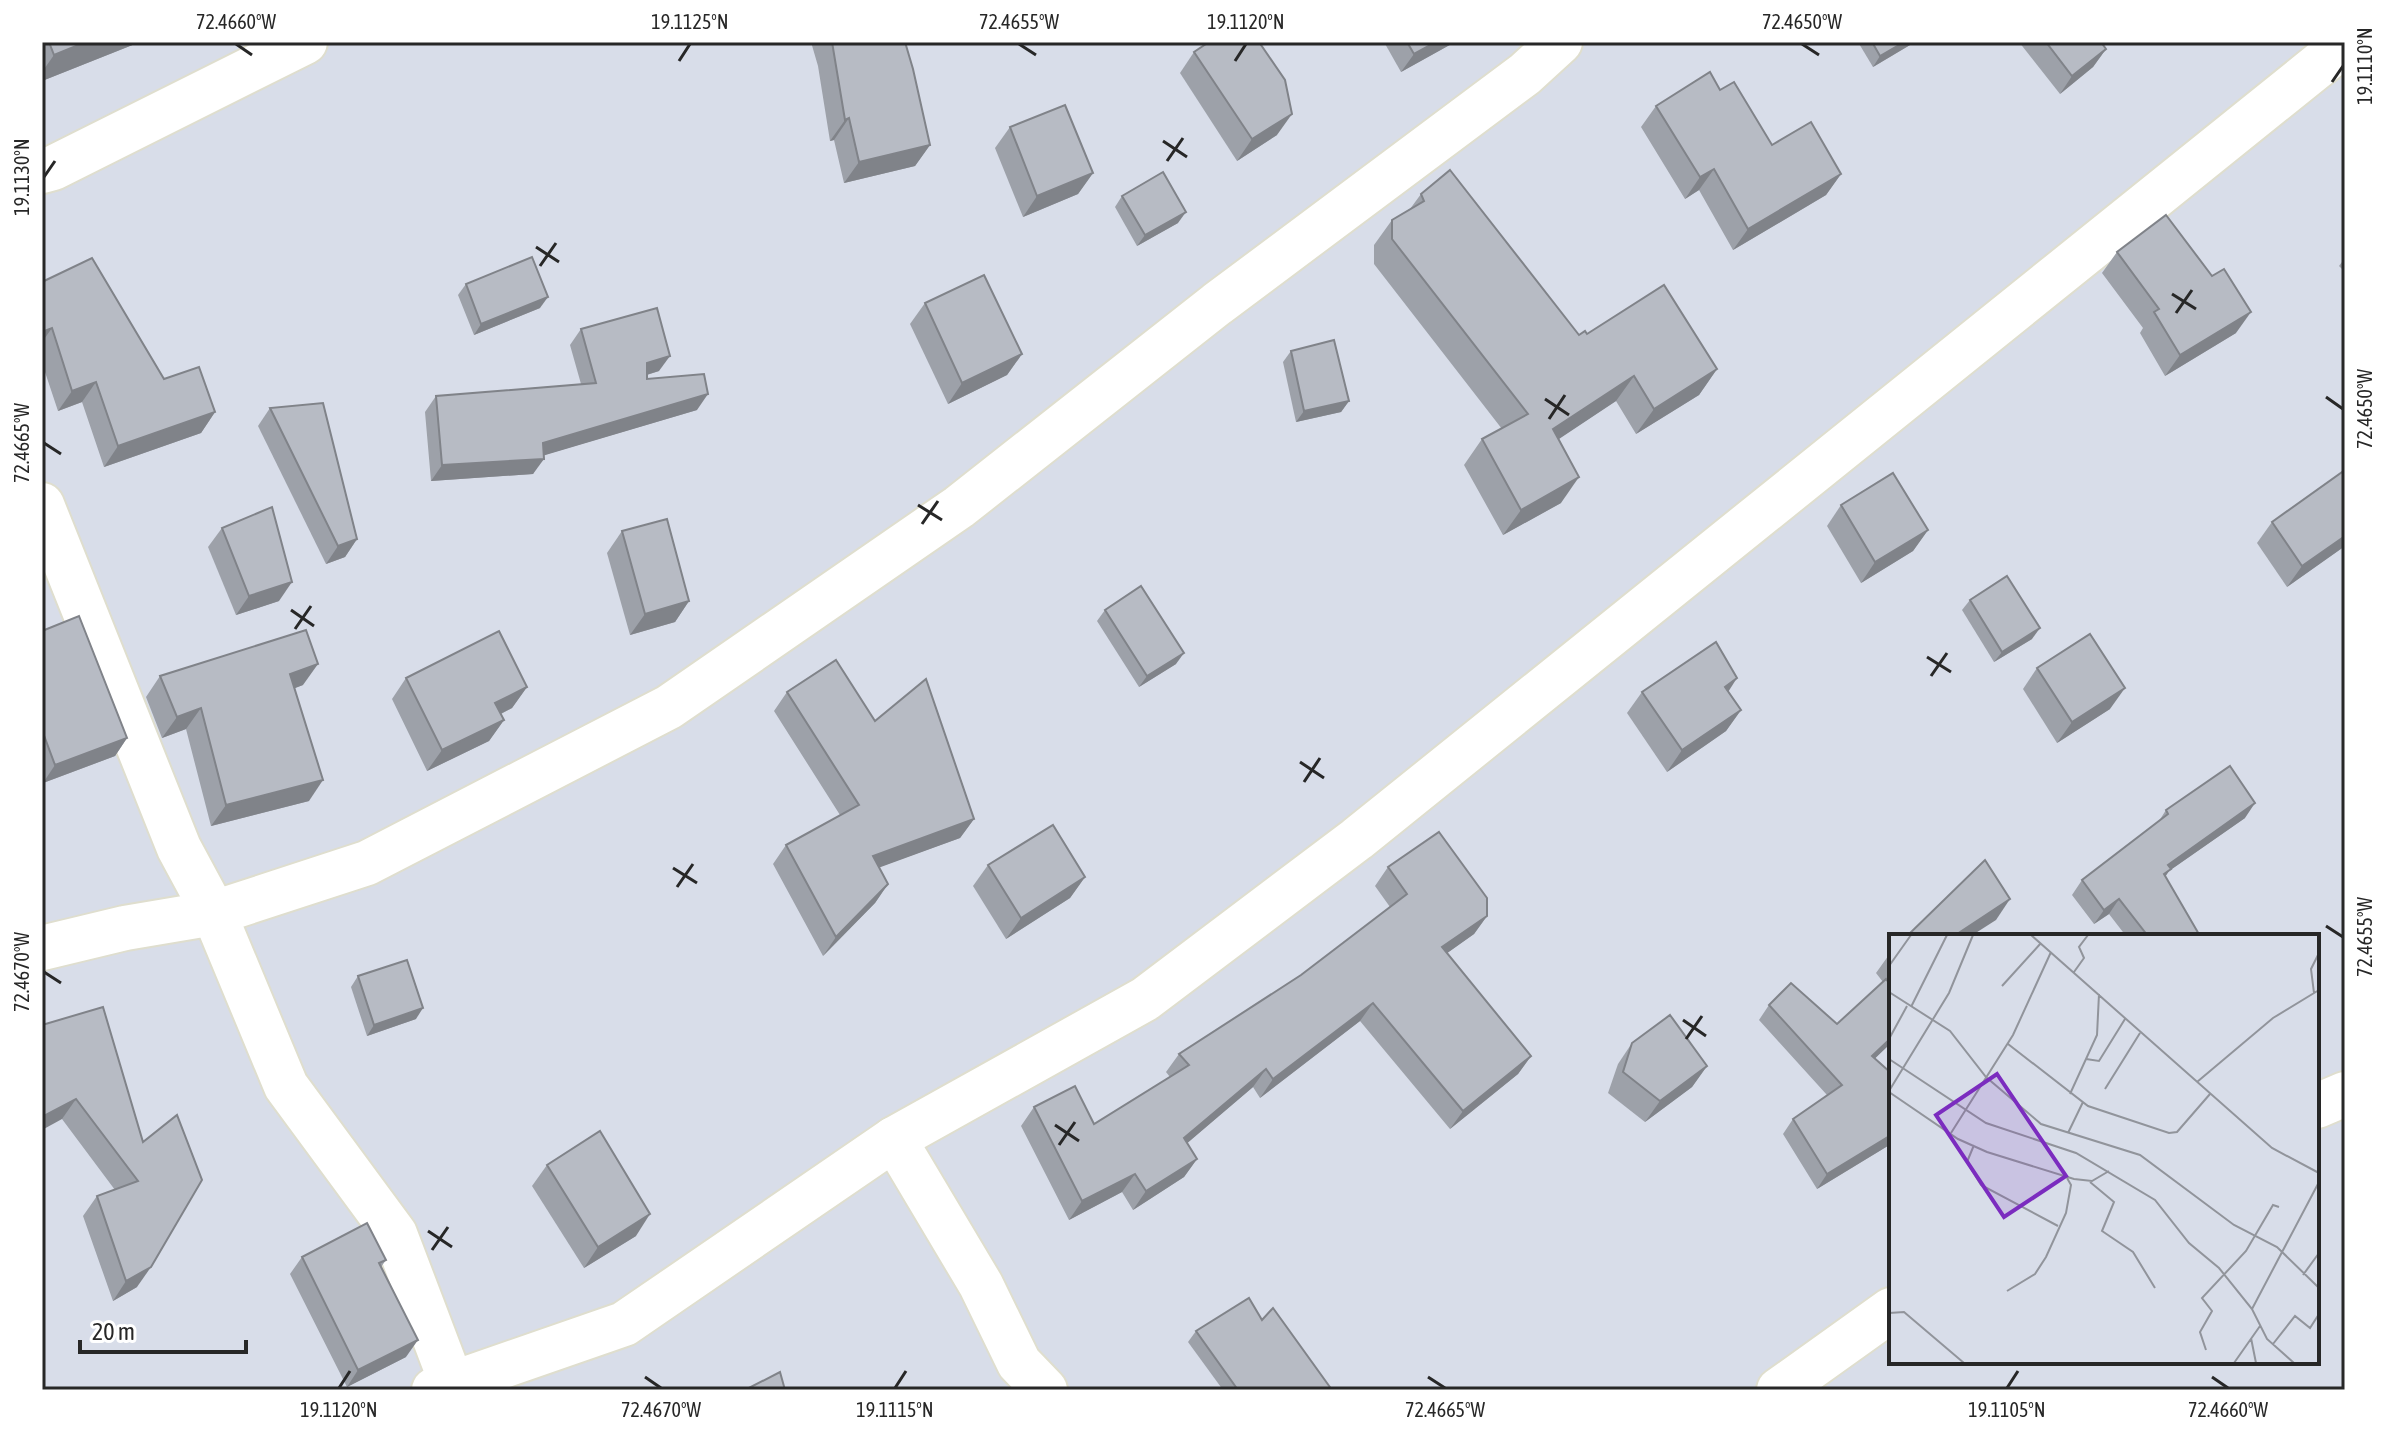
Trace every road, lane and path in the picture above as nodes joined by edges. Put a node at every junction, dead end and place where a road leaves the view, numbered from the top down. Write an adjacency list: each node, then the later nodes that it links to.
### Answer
1 (305, 42): 4 (street)
2 (1560, 42): 6 (street)
3 (2345, 44): 10 (street)
4 (42, 171)
5 (42, 505): 6 (street)
6 (214, 913): 7 (street); 12 (street)
7 (42, 948)
8 (2345, 1094): 9 (street)
9 (2319, 1105)
10 (894, 1139): 12 (street); 13 (street)
11 (1889, 1311): 14 (street)
12 (443, 1387)
13 (1045, 1390)
14 (1779, 1390)

